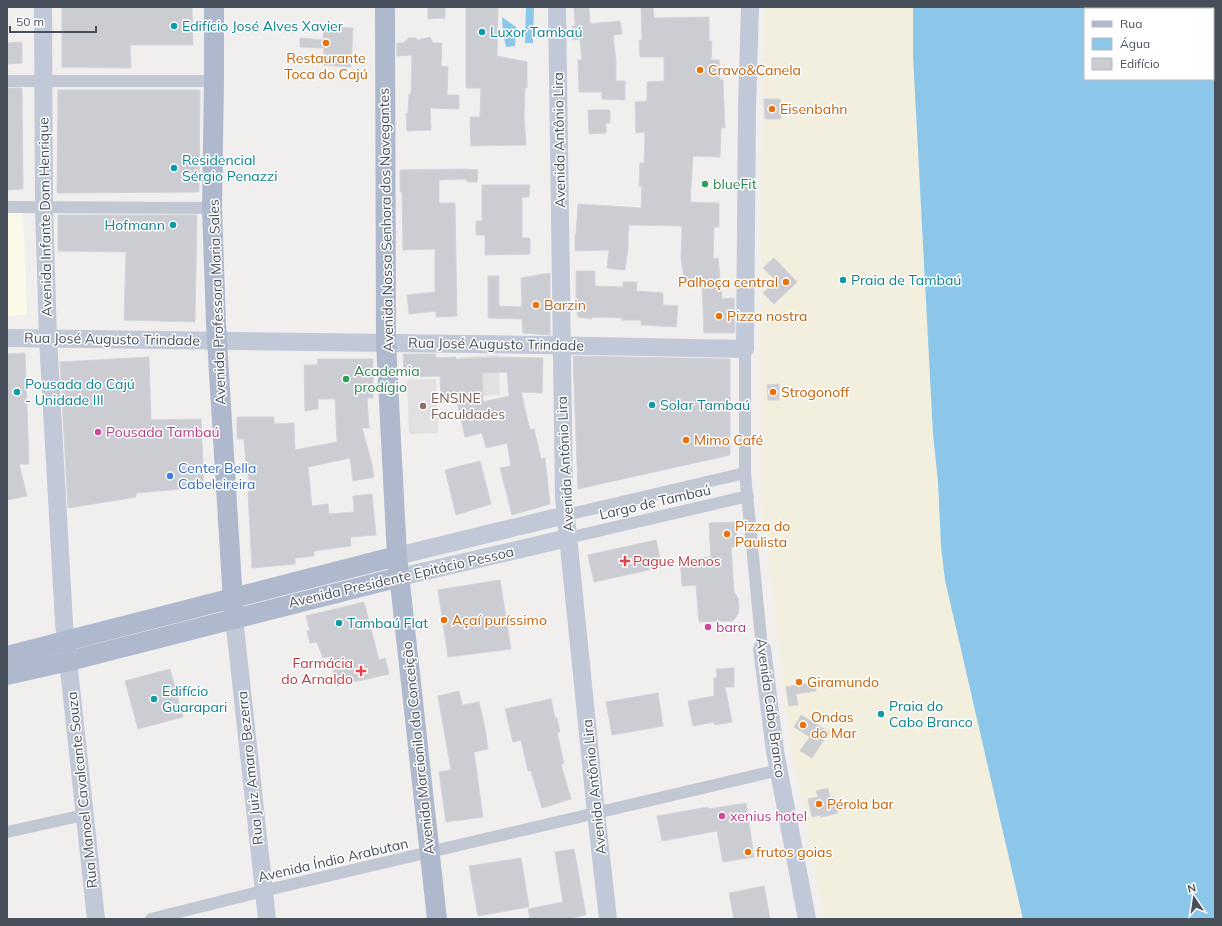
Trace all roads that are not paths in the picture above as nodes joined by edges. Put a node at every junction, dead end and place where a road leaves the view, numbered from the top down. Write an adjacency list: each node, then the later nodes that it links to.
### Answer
1 (43, 7): 7 (main road, Avenida Infante Dom Henrique)
2 (214, 7): 8 (main road, Avenida Professora Maria Sales)
3 (385, 7): 15 (main road, Avenida Nossa Senhora dos Navegantes)
4 (557, 7): 16 (main road, Avenida Antônio Lira)
5 (750, 7): 17 (main road)
6 (7, 81): 7 (street)
7 (44, 81): 8 (street); 10 (main road, Avenida Infante Dom Henrique)
8 (214, 81): 11 (main road, Avenida Professora Maria Sales)
9 (7, 207): 10 (street)
10 (44, 207): 11 (street); 13 (main road, Avenida Infante Dom Henrique)
11 (212, 208): 14 (main road, Avenida Professora Maria Sales)
12 (7, 338): 13 (main road, Rua José Augusto Trindade)
13 (48, 338): 14 (main road, Rua José Augusto Trindade); 27 (main road, Avenida Infante Dom Henrique)
14 (217, 341): 15 (main road, Rua José Augusto Trindade); 24 (main road, Avenida Professora Maria Sales)
15 (386, 343): 16 (main road, Rua José Augusto Trindade); 22 (main road, Avenida Nossa Senhora dos Navegantes)
16 (562, 345): 17 (main road, Rua José Augusto Trindade); 20 (main road, Avenida Antônio Lira)
17 (746, 349): 18 (street, Avenida Cabo Branco)
18 (745, 472): 19 (street, Avenida Cabo Branco); 20 (street, Largo de Tambaú)
19 (748, 496): 21 (street, Largo de Tambaú); 26 (street, Avenida Cabo Branco)
20 (566, 515): 21 (main road, Avenida Antônio Lira); 22 (main road, Avenida Presidente Epitácio Pessoa)
21 (568, 538): 23 (main road, Avenida Presidente Epitácio Pessoa); 31 (main road, Avenida Antônio Lira)
22 (397, 556): 23 (main road, Avenida Nossa Senhora dos Navegantes); 24 (main road, Avenida Presidente Epitácio Pessoa)
23 (400, 577): 25 (main road, Avenida Presidente Epitácio Pessoa); 34 (main road, Avenida Marcionila da Conceição)
24 (233, 598): 25 (main road); 27 (main road, Avenida Presidente Epitácio Pessoa)
25 (234, 618): 27 (main road, Avenida Presidente Epitácio Pessoa); 35 (main road, Rua Juiz Amaro Bezerra)
26 (762, 649): 30 (main road, Avenida Cabo Branco)
27 (67, 652): 28 (main road, Avenida Presidente Epitácio Pessoa); 29 (main road, Avenida Presidente Epitácio Pessoa); 32 (main road, Rua Manoel Cavalcante Souza)
28 (7, 656)
29 (7, 675)
30 (779, 770): 31 (street, Avenida Índio Arabutan); 41 (main road, Avenida Cabo Branco)
31 (596, 813): 34 (street, Avenida Índio Arabutan); 40 (main road, Avenida Antônio Lira)
32 (84, 815): 33 (street); 36 (main road, Rua Manoel Cavalcante Souza)
33 (7, 832)
34 (430, 852): 35 (street, Avenida Índio Arabutan); 39 (main road, Avenida Marcionila da Conceição)
35 (263, 891): 37 (street, Avenida Índio Arabutan); 38 (main road, Rua Juiz Amaro Bezerra)
36 (96, 919)
37 (152, 919)
38 (267, 919)
39 (437, 919)
40 (608, 919)
41 (807, 919)

